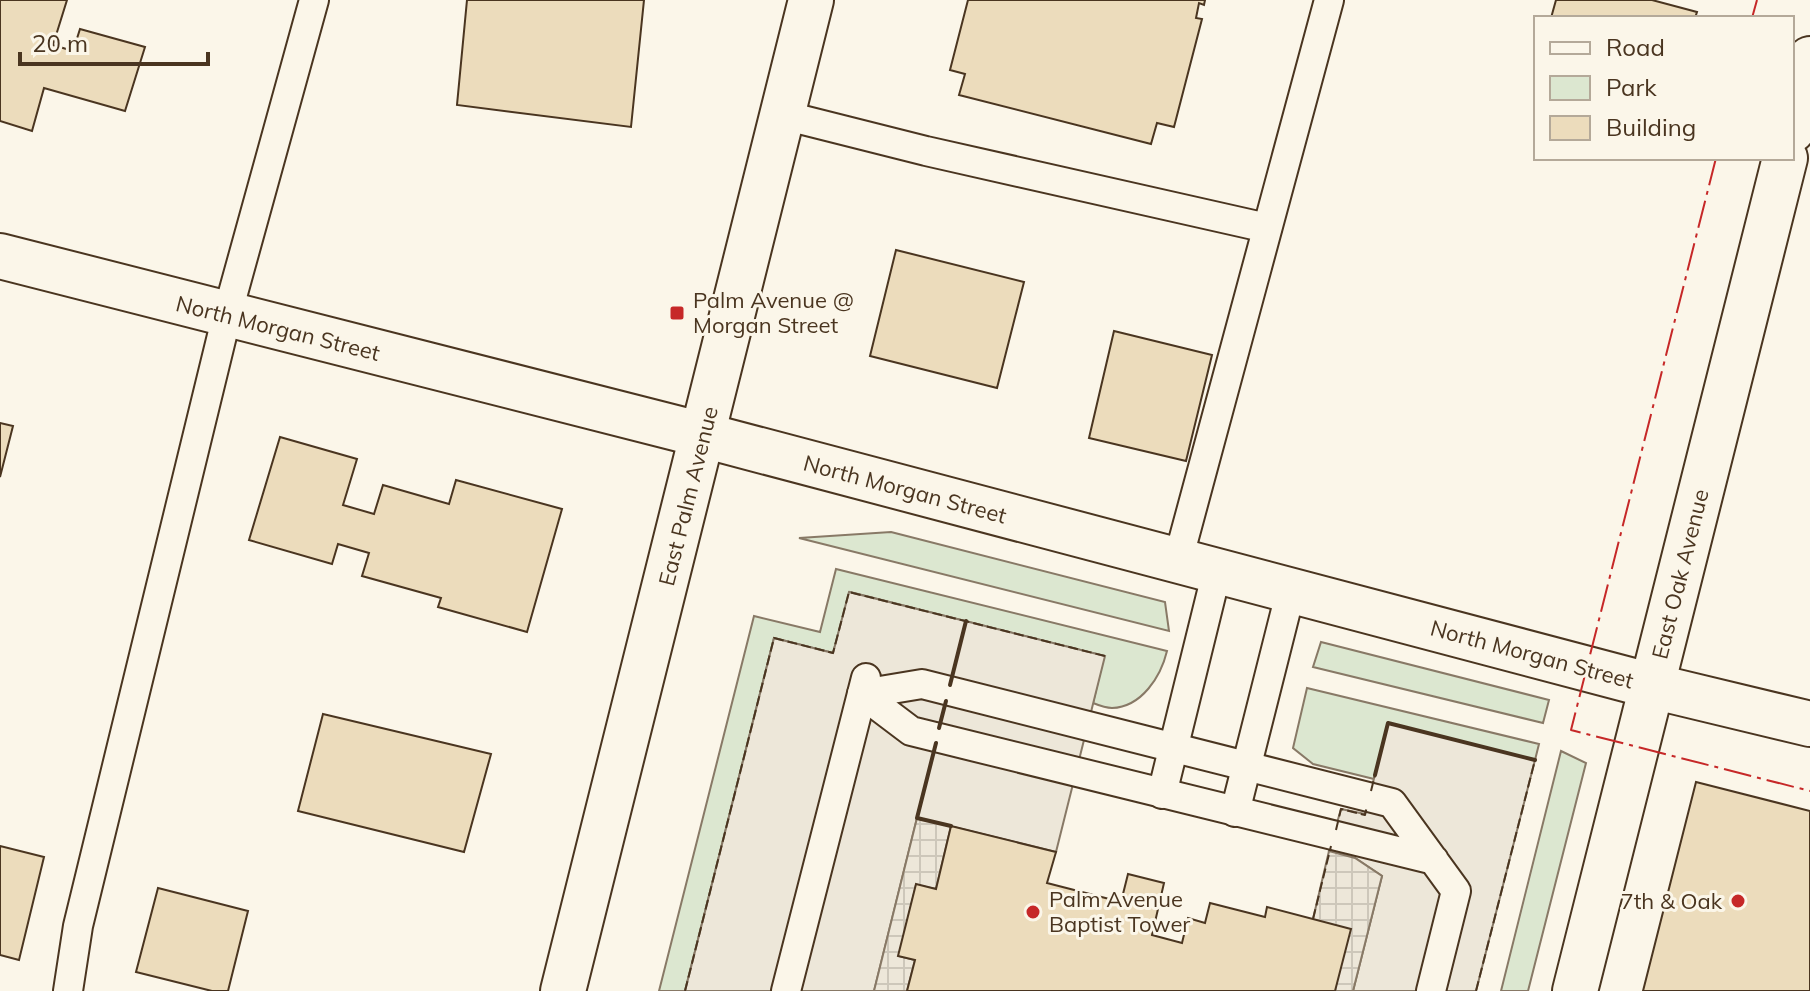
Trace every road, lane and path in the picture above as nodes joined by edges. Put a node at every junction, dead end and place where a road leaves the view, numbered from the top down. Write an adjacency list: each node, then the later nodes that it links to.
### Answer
1 (314, 0): 10 (lane)
2 (811, 0): 5 (street, East Palm Avenue)
3 (1329, 0): 8 (lane)
4 (1810, 59): 6 (street)
5 (783, 115): 8 (lane); 11 (street, East Palm Avenue)
6 (1794, 122)
7 (1784, 160): 15 (street, East Oak Avenue)
8 (1267, 228): 12 (lane)
9 (0, 256): 10 (street, North Morgan Street)
10 (227, 315): 11 (street, North Morgan Street); 22 (lane)
11 (703, 435): 12 (street, North Morgan Street); 23 (street, East Palm Avenue)
12 (1197, 566): 13 (street, North Morgan Street); 17 (lane)
13 (1291, 590): 15 (street, North Morgan Street); 18 (lane)
14 (864, 686): 17 (lane); 19 (lane); 24 (lane)
15 (1652, 686): 16 (street, North Morgan Street); 26 (street, East Oak Avenue)
16 (1810, 724)
17 (1174, 748): 18 (lane); 19 (lane)
18 (1246, 766): 20 (lane); 21 (lane)
19 (1162, 794): 20 (lane)
20 (1235, 812): 21 (lane)
21 (1434, 860): 25 (lane)
22 (68, 991)
23 (563, 991)
24 (786, 991)
25 (1431, 991)
26 (1575, 991)

